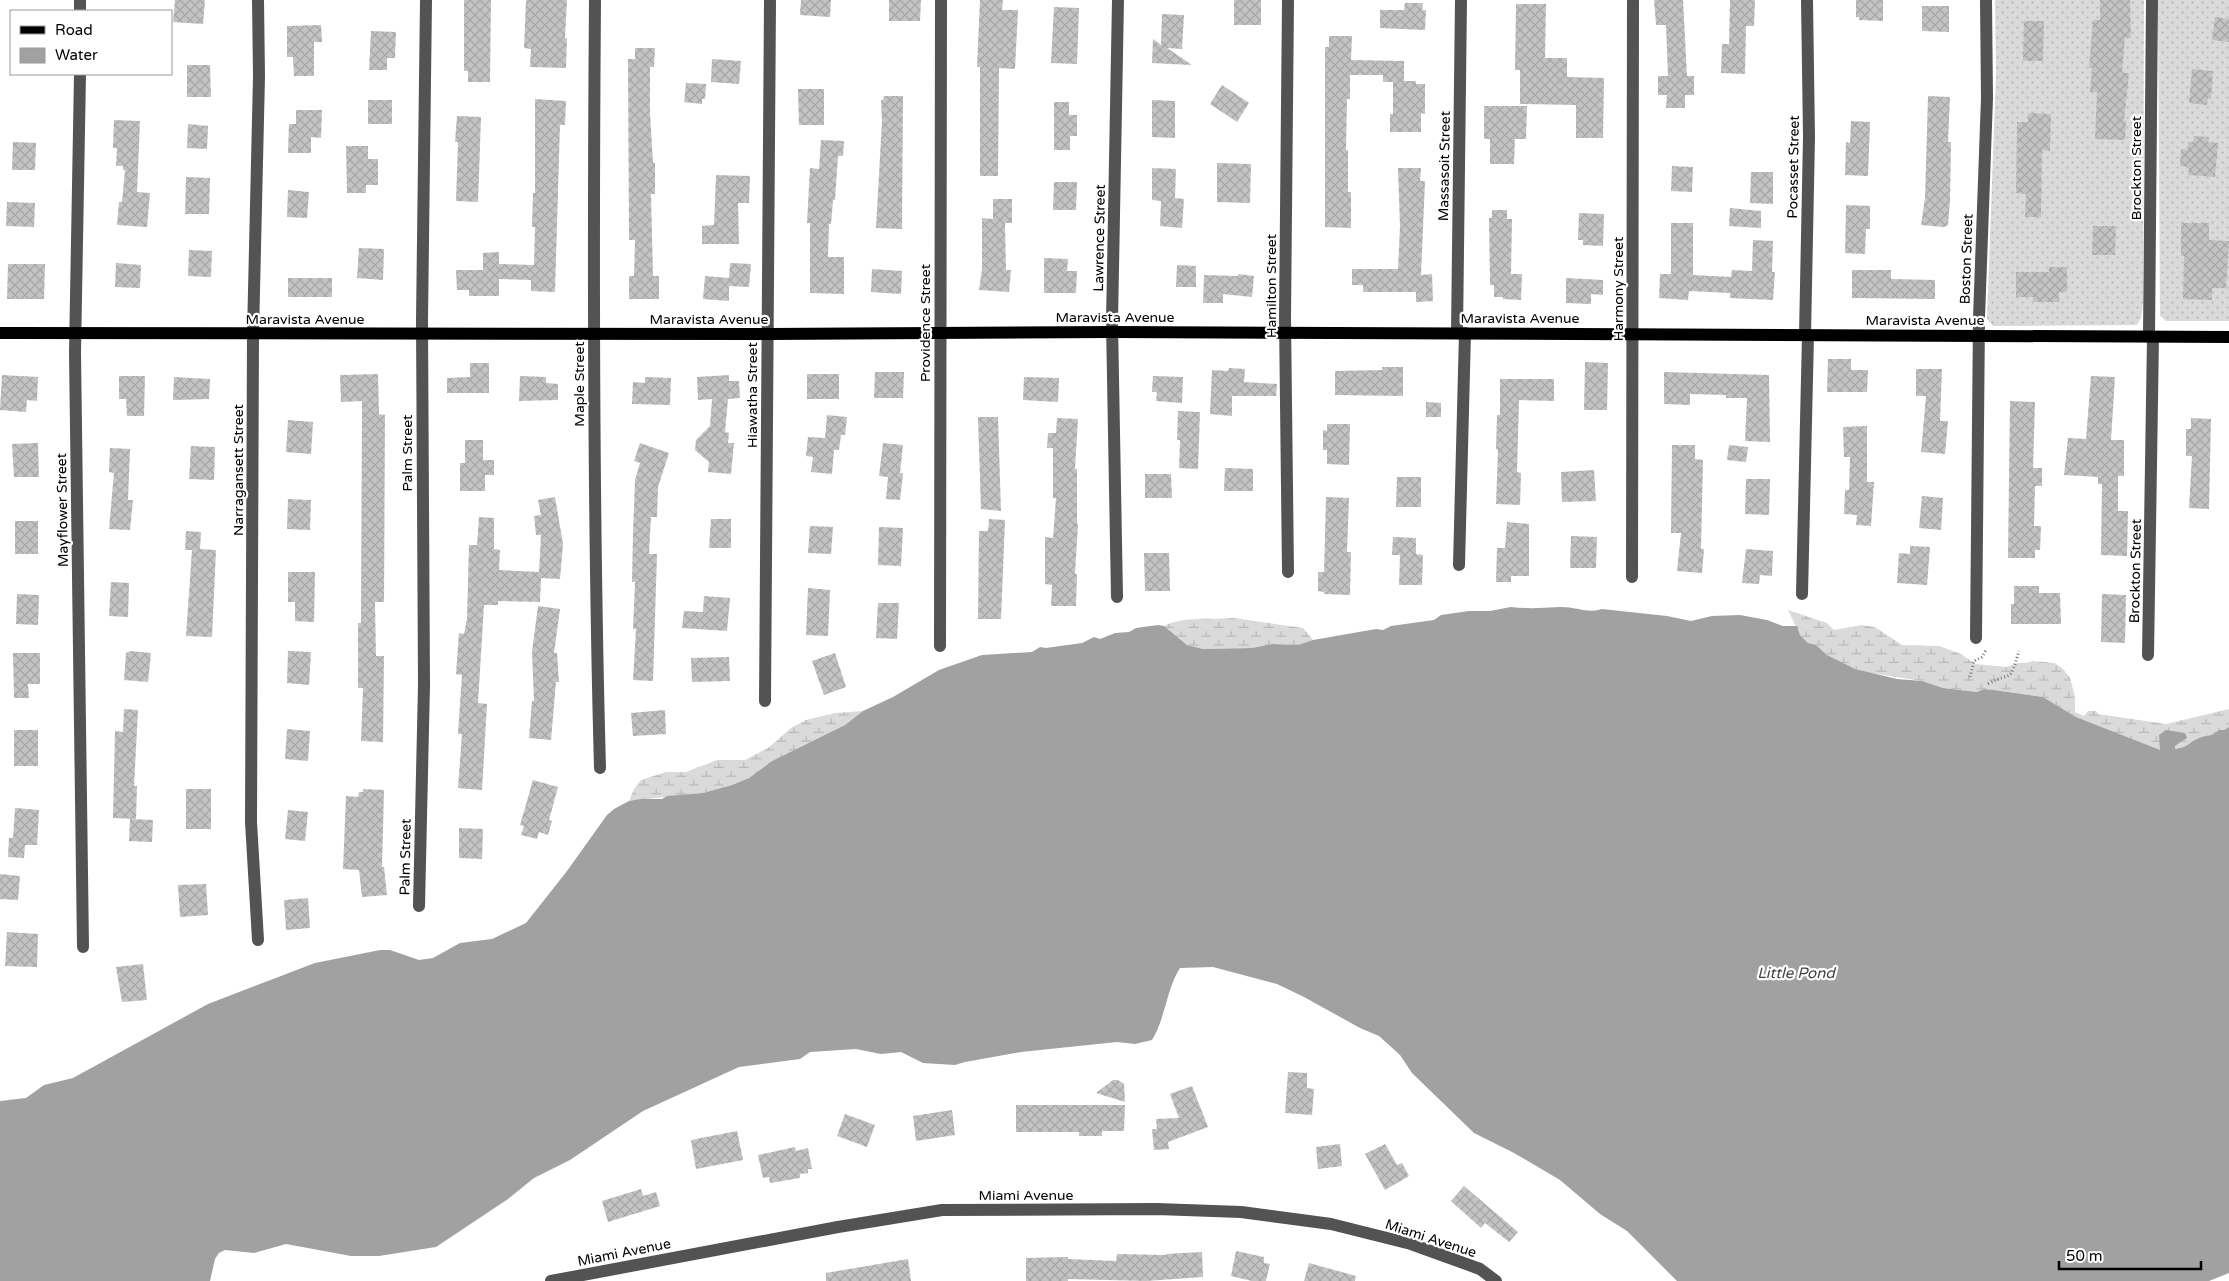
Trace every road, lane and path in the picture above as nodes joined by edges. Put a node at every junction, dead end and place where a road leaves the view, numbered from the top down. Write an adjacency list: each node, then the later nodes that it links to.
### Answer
1 (258, 0): 21 (street, Narragansett Street)
2 (426, 0): 22 (street, Palm Street)
3 (595, 0): 23 (street, Maple Street)
4 (770, 0): 24 (street, Hiawatha Street)
5 (941, 0): 14 (street, Providence Street)
6 (1118, 0): 15 (street, Lawrence Street)
7 (1288, 0): 18 (street, Hamilton Street)
8 (1461, 0): 19 (street, Massasoit Street)
9 (1633, 0): 20 (street, Harmony Street)
10 (1807, 0): 25 (street, Pocasset Street)
11 (1986, 0): 26 (street, Boston Street)
12 (2152, 0): 27 (street, Brockton Street)
13 (80, 75): 17 (street, Mayflower Street)
14 (940, 332): 15 (main road, Maravista Avenue); 24 (main road, Maravista Avenue); 35 (street, Providence Street)
15 (1113, 332): 18 (main road, Maravista Avenue); 33 (street, Lawrence Street)
16 (0, 333): 17 (main road, Maravista Avenue)
17 (76, 333): 21 (main road, Maravista Avenue); 43 (street, Mayflower Street)
18 (1286, 333): 19 (main road, Maravista Avenue); 30 (street, Hamilton Street)
19 (1461, 333): 20 (main road, Maravista Avenue); 29 (street, Massasoit Street)
20 (1633, 333): 25 (main road, Maravista Avenue); 31 (street, Harmony Street)
21 (253, 334): 22 (main road, Maravista Avenue); 42 (street, Narragansett Street)
22 (422, 334): 23 (main road, Maravista Avenue); 41 (street, Palm Street)
23 (593, 334): 24 (main road, Maravista Avenue); 40 (street, Maple Street)
24 (767, 334): 39 (street, Hiawatha Street)
25 (1807, 335): 26 (main road, Maravista Avenue); 32 (street, Pocasset Street)
26 (1979, 335): 27 (main road, Maravista Avenue); 34 (street, Boston Street)
27 (2151, 337): 28 (main road, Maravista Avenue); 37 (street, Brockton Street)
28 (2229, 337)
29 (1459, 565)
30 (1288, 572)
31 (1632, 577)
32 (1802, 594)
33 (1117, 597)
34 (1976, 638)
35 (940, 646)
36 (2019, 651): 38 (path)
37 (2148, 655)
38 (1988, 684)
39 (765, 701)
40 (600, 768)
41 (419, 906)
42 (258, 940)
43 (83, 947)
44 (551, 1281): 45 (street, Miami Avenue)
45 (1496, 1281)

